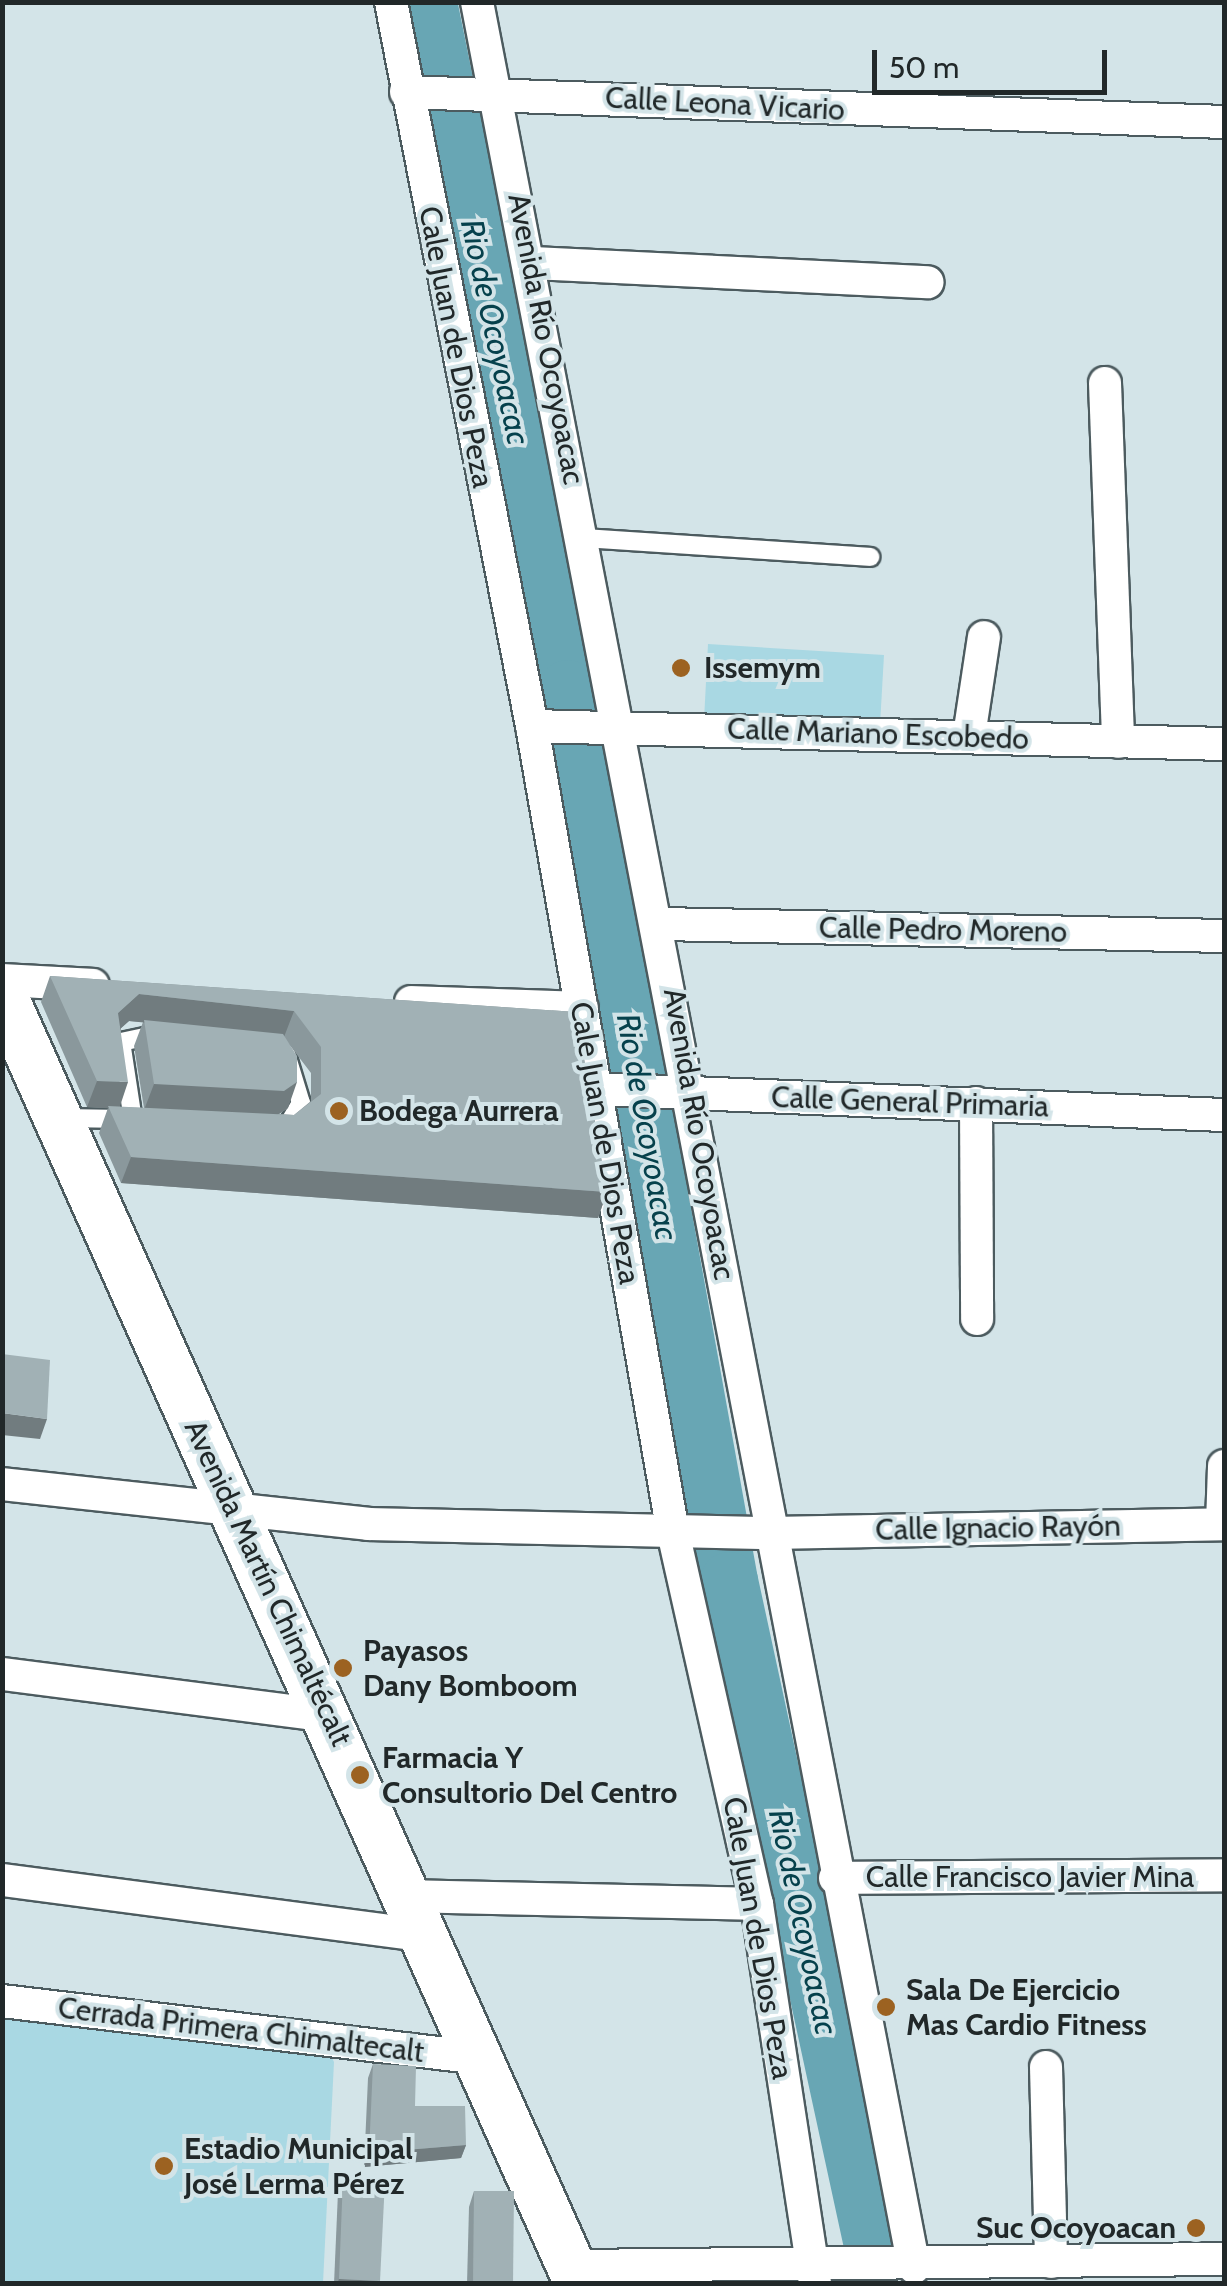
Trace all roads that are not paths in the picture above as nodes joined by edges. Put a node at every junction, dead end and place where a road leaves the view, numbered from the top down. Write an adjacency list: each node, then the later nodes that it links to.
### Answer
1 (391, 2): 3 (street, Cale Juan de Dios Peza)
2 (477, 2): 4 (street, Avenida Río Ocoyoacac)
3 (412, 92): 4 (street, Calle Leona Vicario); 13 (street, Cale Juan de Dios Peza)
4 (489, 92): 5 (street, Calle Leona Vicario); 6 (street, Avenida Río Ocoyoacac)
5 (1224, 122)
6 (533, 263): 7 (street); 9 (street, Avenida Río Ocoyoacac)
7 (928, 282)
8 (1105, 383): 15 (street)
9 (585, 538): 10 (lane); 12 (street, Avenida Río Ocoyoacac)
10 (870, 557)
11 (984, 637): 14 (street)
12 (612, 723): 13 (street, Calle Mariano Escobedo); 14 (street, Calle Mariano Escobedo); 17 (street, Avenida Río Ocoyoacac)
13 (539, 726): 23 (street, Cale Juan de Dios Peza)
14 (969, 736): 15 (street, Calle Mariano Escobedo)
15 (1118, 742): 16 (street, Calle Mariano Escobedo)
16 (1224, 744)
17 (661, 924): 18 (street, Calle Pedro Moreno); 27 (street, Avenida Río Ocoyoacac)
18 (1224, 936)
19 (2, 980): 20 (street)
20 (126, 987)
21 (2, 994): 30 (main road, Avenida Martín Chimaltécalt)
22 (376, 1000): 23 (street)
23 (582, 1008): 26 (street, Cale Juan de Dios Peza)
24 (182, 1035): 30 (lane)
25 (270, 1046): 31 (lane)
26 (601, 1089): 27 (street, Calle General Primaria); 37 (street, Cale Juan de Dios Peza)
27 (679, 1094): 28 (street, Calle General Primaria); 38 (street, Avenida Río Ocoyoacac)
28 (976, 1102): 29 (street, Calle General Primaria); 32 (street)
29 (1224, 1114)
30 (62, 1118): 35 (main road, Avenida Martín Chimaltécalt)
31 (260, 1129)
32 (977, 1319)
33 (1224, 1466): 36 (street)
34 (2, 1484): 35 (street)
35 (233, 1513): 37 (street); 40 (main road, Avenida Martín Chimaltécalt)
36 (1224, 1524): 38 (street, Calle Ignacio Rayón)
37 (679, 1532): 38 (street, Calle Ignacio Rayón); 44 (street, Cale Juan de Dios Peza)
38 (764, 1533): 42 (street, Avenida Río Ocoyoacac)
39 (2, 1674): 40 (street)
40 (330, 1716): 45 (main road, Avenida Martín Chimaltécalt)
41 (1224, 1875): 42 (street, Calle Francisco Javier Mina)
42 (835, 1878): 51 (street, Avenida Río Ocoyoacac)
43 (2, 1880): 45 (street)
44 (757, 1904): 45 (street); 52 (street, Cale Juan de Dios Peza)
45 (417, 1916): 47 (main road, Avenida Martín Chimaltécalt)
46 (2, 2002): 47 (street, Cerrada Primera Chimaltecalt)
47 (480, 2058): 53 (main road, Avenida Martín Chimaltécalt)
48 (1046, 2067): 50 (street)
49 (1224, 2260): 50 (street)
50 (1051, 2262): 51 (street)
51 (893, 2272): 52 (street)
52 (814, 2274): 53 (street)
53 (576, 2275)

